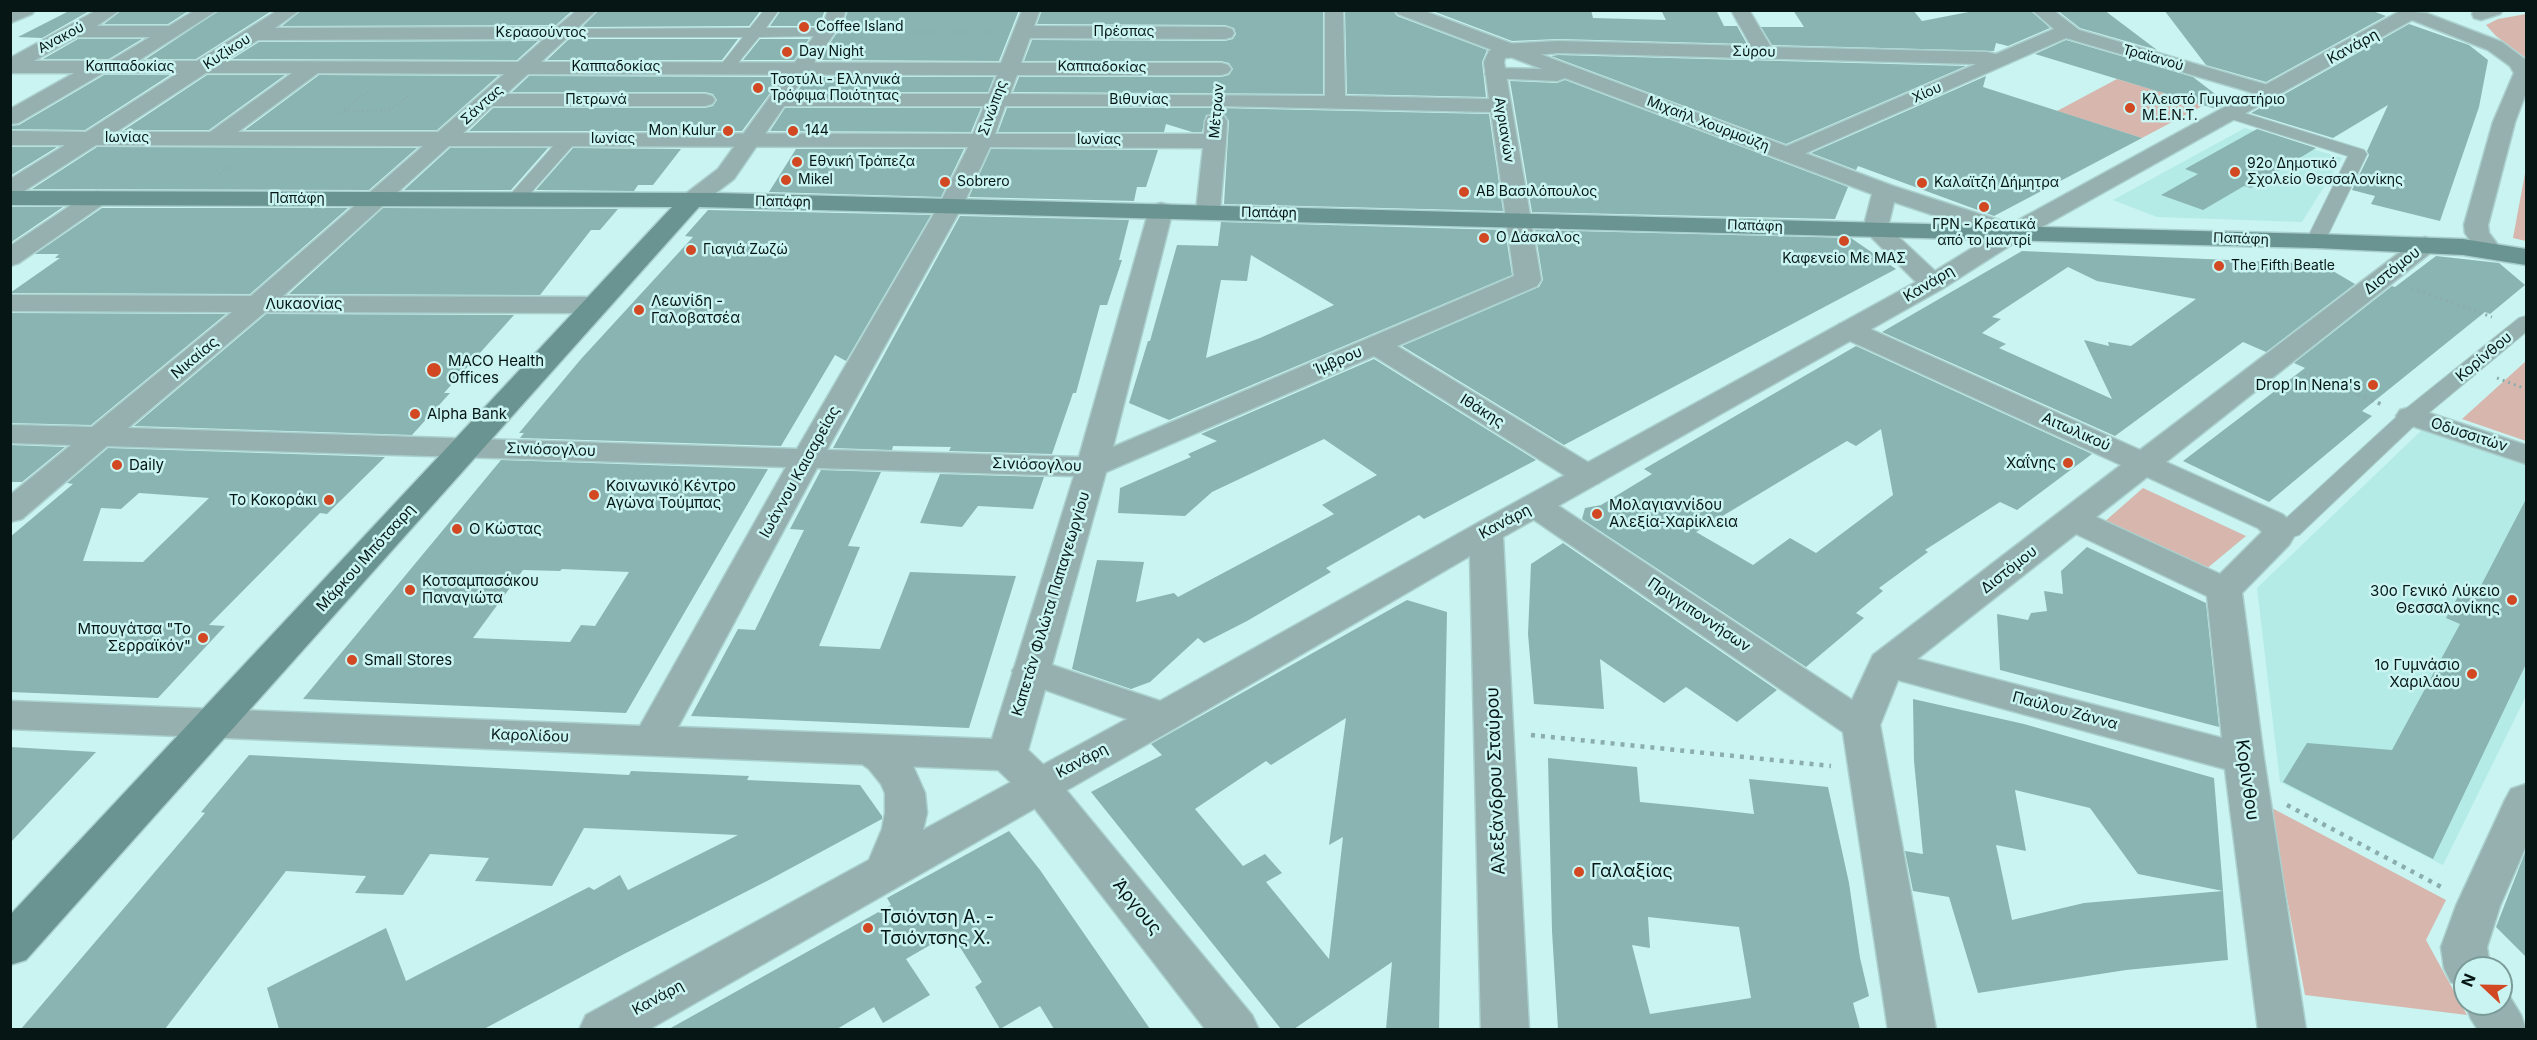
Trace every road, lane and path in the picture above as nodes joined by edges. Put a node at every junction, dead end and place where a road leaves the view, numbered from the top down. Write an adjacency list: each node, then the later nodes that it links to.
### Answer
1 (26, 10): 16 (street)
2 (111, 10): 18 (street, Ανακού)
3 (210, 10): 20 (street)
4 (291, 10): 26 (street, Κυζίκου)
5 (588, 10): 23 (street, Σάντας)
6 (772, 10): 24 (street)
7 (852, 10): 17 (street, Μάρκου Μπότσαρη)
8 (1031, 10): 22 (street, Σινώπης)
9 (1226, 10): 25 (street, Μέτρων)
10 (1334, 10): 52 (street)
11 (1404, 10): 28 (street, Μιχαήλ Χουρμούζη)
12 (1740, 10): 29 (street)
13 (2041, 10): 19 (street, Τραϊανού)
14 (2405, 14): 15 (street); 27 (street); 45 (street, Κανάρη)
15 (2482, 14): 27 (street)
16 (10, 18)
17 (832, 22): 24 (street, Κερασούντος); 32 (street, Μάρκου Μπότσαρη)
18 (74, 31): 20 (street); 40 (street, Ανακού)
19 (2066, 31): 30 (street, Χίου); 45 (street, Τραϊανού)
20 (174, 32): 33 (street)
21 (894, 32): 22 (path)
22 (1023, 32): 25 (street, Πρέσπας); 39 (street, Σινώπης)
23 (563, 33): 24 (street, Κερασούντος); 26 (street, Κερασούντος); 38 (street, Σάντας)
24 (755, 33): 31 (street)
25 (1225, 33): 41 (street, Μέτρων)
26 (255, 34): 34 (street, Κυζίκου)
27 (2496, 46): 44 (street)
28 (1508, 48): 29 (street, Σύρου); 42 (street, Αγριανών); 43 (street, Μιχαήλ Χουρμούζη)
29 (1764, 52): 30 (street, Σύρου)
30 (1999, 61): 67 (street, Χίου)
31 (728, 66): 32 (street, Καππαδοκίας); 38 (street, Καππαδοκίας)
32 (802, 66): 39 (street, Καππαδοκίας); 50 (street, Μάρκου Μπότσαρη)
33 (106, 67): 34 (street, Καππαδοκίας); 40 (street, Καππαδοκίας); 56 (street)
34 (202, 67): 35 (street, Καππαδοκίας); 58 (street, Κυζίκου)
35 (314, 67): 36 (street, Καππαδοκίας); 59 (street)
36 (400, 67): 37 (street, Καππαδοκίας); 54 (path)
37 (446, 67): 38 (street, Καππαδοκίας); 54 (path)
38 (525, 67): 48 (street, Σάντας)
39 (1009, 67): 41 (street, Καππαδοκίας); 46 (street, Σινώπης)
40 (15, 69)
41 (1221, 69): 51 (street, Μέτρων)
42 (1496, 74): 43 (street); 53 (street, Αγριανών)
43 (1580, 75): 67 (street, Μιχαήλ Χουρμούζη)
44 (2525, 75): 47 (street)
45 (2271, 92): 55 (street, Κανάρη)
46 (996, 99): 50 (street, Βιθυνίας); 51 (street, Βιθυνίας); 65 (street, Σινώπης)
47 (2520, 99): 86 (street)
48 (488, 100): 49 (street, Πετρωνά); 62 (street, Σάντας)
49 (705, 100)
50 (778, 100): 64 (street, Μάρκου Μπότσαρη)
51 (1218, 100): 52 (street, Βιθυνίας); 66 (street, Μέτρων)
52 (1335, 103): 53 (street, Βιθυνίας)
53 (1500, 106): 81 (street, Αγριανών)
54 (344, 111): 61 (path)
55 (2231, 114): 83 (street, Κανάρη); 84 (street)
56 (10, 118)
57 (10, 138): 58 (street, Ιωνίας)
58 (92, 138): 59 (street, Ιωνίας); 69 (street, Κυζίκου)
59 (214, 139): 60 (street, Ιωνίας)
60 (267, 139): 61 (street, Ιωνίας); 73 (path)
61 (306, 139): 62 (street, Ιωνίας)
62 (444, 139): 63 (street, Ιωνίας); 74 (street, Σάντας)
63 (569, 139): 64 (street, Ιωνίας); 75 (street)
64 (750, 140): 65 (street, Ιωνίας); 68 (street, Μάρκου Μπότσαρη)
65 (982, 140): 66 (street, Ιωνίας); 78 (street, Σινώπης)
66 (1215, 141): 80 (street, Μέτρων)
67 (1788, 154): 70 (street, Μιχαήλ Χουρμούζη)
68 (726, 174): 76 (street, Μάρκου Μπότσαρη); 77 (street)
69 (10, 190)
70 (1885, 191): 82 (street); 83 (street, Μιχαήλ Χουρμούζη)
71 (10, 198): 72 (main road, Παπάφη)
72 (97, 198): 73 (main road, Παπάφη); 87 (street)
73 (184, 199): 74 (main road, Παπάφη)
74 (376, 200): 75 (main road, Παπάφη); 92 (street, Νικαίας)
75 (515, 200): 76 (main road, Παπάφη)
76 (692, 201): 77 (main road, Παπάφη); 93 (main road, Μάρκου Μπότσαρη)
77 (734, 201): 78 (main road, Παπάφη)
78 (951, 205): 79 (main road, Παπάφη); 103 (street, Ιωάννου Καισαρείας)
79 (1161, 210): 80 (main road, Παπάφη); 105 (street, Καπετάν Φιλώτα Παπαγεωργίου)
80 (1208, 211): 81 (main road, Παπάφη)
81 (1518, 219): 82 (main road, Παπάφη); 96 (street, Ίμβρου)
82 (1875, 229): 83 (main road, Παπάφη); 90 (street)
83 (2013, 234): 84 (main road, Παπάφη); 90 (street, Κανάρη)
84 (2316, 241): 85 (main road, Παπάφη)
85 (2425, 245): 86 (main road, Παπάφη); 89 (street, Διστόμου)
86 (2488, 249): 88 (main road, Παπάφη)
87 (10, 258)
88 (2522, 259)
89 (2383, 278): 94 (path); 97 (street, Διστόμου)
90 (1933, 283): 95 (street, Κανάρη)
91 (10, 303): 92 (street, Λυκαονίας)
92 (258, 304): 93 (street, Λυκαονίας); 100 (street, Νικαίας)
93 (597, 305): 101 (main road, Μάρκου Μπότσαρη)
94 (2523, 324): 98 (street, Κορίνθου)
95 (1849, 330): 104 (street, Αιτωλικού); 106 (street, Κανάρη)
96 (1376, 345): 105 (street, Ίμβρου); 106 (street, Ιθάκης)
97 (2275, 362): 98 (path); 104 (street, Διστόμου)
98 (2411, 417): 102 (street, Οδυσσιτών); 111 (street, Κορίνθου)
99 (10, 434): 100 (street, Σινιόσογλου)
100 (100, 437): 101 (street, Σινιόσογλου); 108 (street, Νικαίας)
101 (466, 448): 103 (street, Σινιόσογλου); 117 (main road, Μάρκου Μπότσαρη)
102 (2526, 454)
103 (807, 458): 105 (street, Σινιόσογλου); 120 (street, Ιωάννου Καισαρείας)
104 (2145, 464): 109 (street, Διστόμου); 111 (street, Αιτωλικού)
105 (1092, 467): 114 (street, Καπετάν Φιλώτα Παπαγεωργίου)
106 (1588, 477): 107 (street, Κανάρη)
107 (1536, 506): 110 (street, Κανάρη); 118 (street, Πριγγιποννήσων)
108 (10, 512)
109 (2074, 520): 112 (street); 113 (street, Διστόμου)
110 (1486, 532): 116 (street, Κανάρη); 119 (street, Αλεξάνδρου Σταύρου)
111 (2270, 532): 112 (street)
112 (2224, 590): 124 (street, Κορίνθου)
113 (1886, 664): 118 (street); 124 (street, Παύλου Ζάννα)
114 (1031, 671): 116 (street); 122 (street, Καπετάν Φιλώτα Παπαγεωργίου)
115 (10, 715): 117 (street, Καρολίδου)
116 (1163, 717): 125 (street, Κανάρη)
117 (214, 723): 120 (street, Καρολίδου); 129 (main road, Μάρκου Μπότσαρη)
118 (1861, 725): 123 (street)
119 (1494, 731): 123 (path); 134 (street, Αλεξάνδρου Σταύρου)
120 (651, 741): 121 (street, Καρολίδου)
121 (873, 750): 122 (street, Καρολίδου); 127 (street)
122 (1007, 755): 125 (street)
123 (1869, 770): 135 (street)
124 (2246, 772): 128 (path); 136 (street, Κορίνθου)
125 (1039, 784): 127 (street, Κανάρη); 133 (street, Άργους)
126 (2526, 800): 128 (street)
127 (886, 870): 132 (street, Κανάρη)
128 (2478, 906): 130 (street)
129 (10, 946)
130 (2465, 956)
131 (2496, 1016): 137 (street)
132 (603, 1029)
133 (1235, 1029)
134 (1505, 1029)
135 (1912, 1029)
136 (2282, 1029)
137 (2504, 1029)

